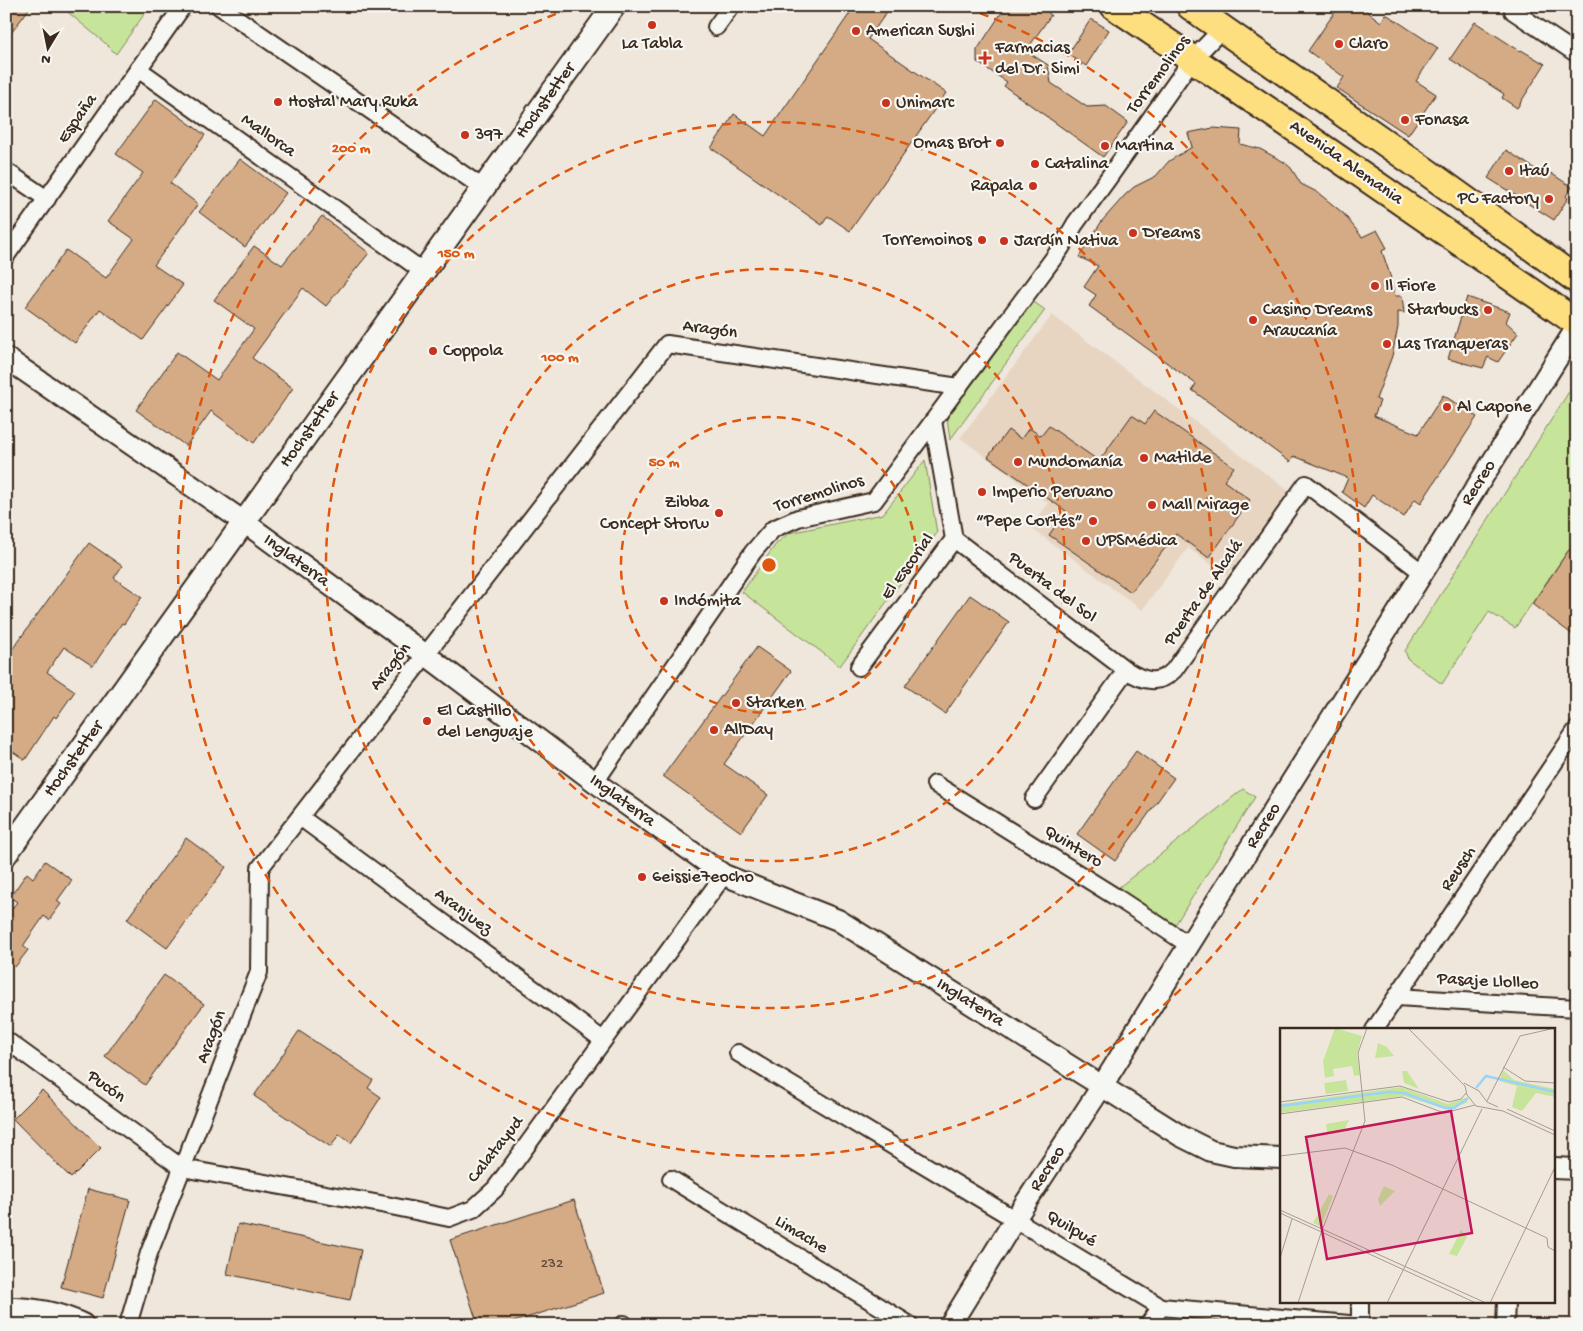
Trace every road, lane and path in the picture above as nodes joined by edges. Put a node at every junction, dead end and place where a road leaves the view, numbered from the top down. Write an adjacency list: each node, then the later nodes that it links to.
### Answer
1 (183, 6): 12 (street, España)
2 (219, 6): 14 (street)
3 (614, 6): 14 (main road, Hochstetter)
4 (731, 6): 8 (street)
5 (1114, 6): 11 (main road, Avenida Alemania)
6 (1190, 6): 9 (main road)
7 (1513, 11): 10 (street)
8 (716, 27)
9 (1222, 29): 11 (street, Torremolinos); 18 (main road)
10 (1577, 54)
11 (1197, 62): 19 (main road, Avenida Alemania); 22 (street, Torremolinos)
12 (138, 69): 15 (street, España); 17 (street, Mallorca)
13 (6, 171): 15 (street)
14 (483, 188): 17 (main road, Hochstetter)
15 (47, 199): 16 (street, España)
16 (6, 256)
17 (424, 272): 24 (main road, Hochstetter)
18 (1577, 280)
19 (1577, 323)
20 (1577, 327): 26 (street, Recreo)
21 (6, 358): 24 (street, Inglaterra)
22 (958, 386): 23 (street, Torremolinos); 27 (street, Aragón)
23 (933, 421): 25 (street, El Escorial); 31 (street, Torremolinos)
24 (244, 522): 27 (street, Inglaterra); 35 (main road, Hochstetter)
25 (954, 539): 28 (street, El Escorial); 29 (street, Puerta del Sol)
26 (1423, 573): 29 (street, Puerta de Alcalá); 37 (street, Recreo)
27 (426, 654): 31 (street, Inglaterra); 34 (street, Aragón)
28 (859, 667)
29 (1126, 670): 33 (street)
30 (1577, 729): 38 (street, Reusch)
31 (595, 782): 36 (street, Inglaterra)
32 (936, 784): 37 (street, Quintero)
33 (1034, 799)
34 (300, 816): 42 (street, Aranjuez); 46 (street, Aragón)
35 (6, 854)
36 (724, 875): 42 (street, Calatayud); 44 (street, Inglaterra)
37 (1189, 945): 44 (street, Recreo)
38 (1397, 997): 39 (street, Pasaje Llolleo); 40 (street, Reusch)
39 (1577, 1008)
40 (1375, 1028)
41 (6, 1040): 46 (street, Pucón)
42 (603, 1040): 46 (street, Calatayud)
43 (738, 1053): 50 (street, Quilpué)
44 (1102, 1086): 45 (street, Inglaterra); 50 (street, Recreo)
45 (1280, 1158)
46 (182, 1168): 56 (street, Aragón)
47 (1556, 1168): 48 (street)
48 (1577, 1169)
49 (671, 1178): 57 (street, Limache)
50 (1015, 1219): 53 (street, Quilpué); 58 (street, Recreo)
51 (1360, 1304): 60 (street)
52 (1506, 1304): 61 (street)
53 (1161, 1307): 59 (street); 60 (street, Quilpué)
54 (6, 1309): 55 (main road)
55 (82, 1325)
56 (128, 1325)
57 (910, 1325)
58 (950, 1325)
59 (1148, 1325)
60 (1360, 1325)
61 (1505, 1325)

